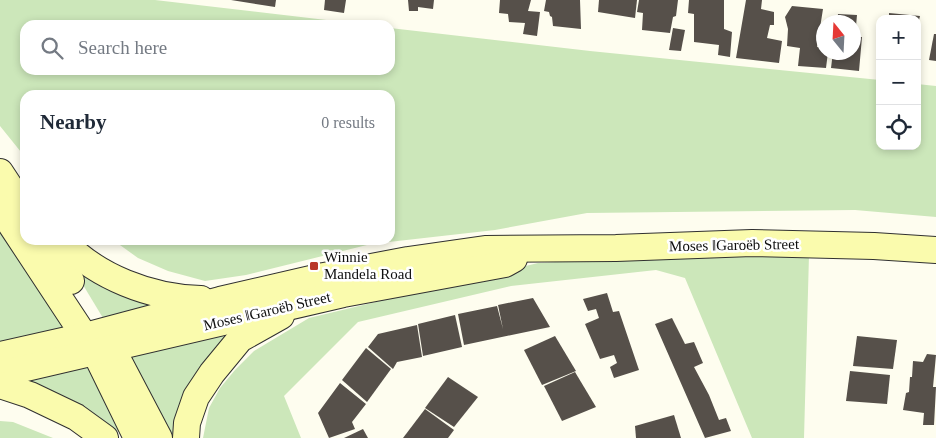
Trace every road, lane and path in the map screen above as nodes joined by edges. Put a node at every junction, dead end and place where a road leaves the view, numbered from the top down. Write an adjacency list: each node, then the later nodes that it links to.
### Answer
1 (3, 176): 2 (main road); 3 (main road)
2 (20, 194)
3 (20, 202)
4 (0, 208): 5 (main road)
5 (20, 235)
6 (27, 245): 13 (main road)
7 (47, 245): 13 (main road)
8 (68, 245): 11 (main road)
9 (532, 249): 10 (main road, Moses ǁGaroëb Street); 11 (main road, Moses ǁGaroëb Street); 12 (main road, Moses ǁGaroëb Street)
10 (936, 250)
11 (220, 300): 13 (main road, Moses ǁGaroëb Street)
12 (304, 304): 13 (main road, Moses ǁGaroëb Street); 20 (main road)
13 (98, 342): 14 (main road, Moses ǁGaroëb Street); 15 (main road, Moses ǁGaroëb Street); 18 (main road); 19 (main road)
14 (0, 355)
15 (0, 374)
16 (0, 385): 17 (main road)
17 (105, 438)
18 (137, 438)
19 (159, 438)
20 (186, 438)

